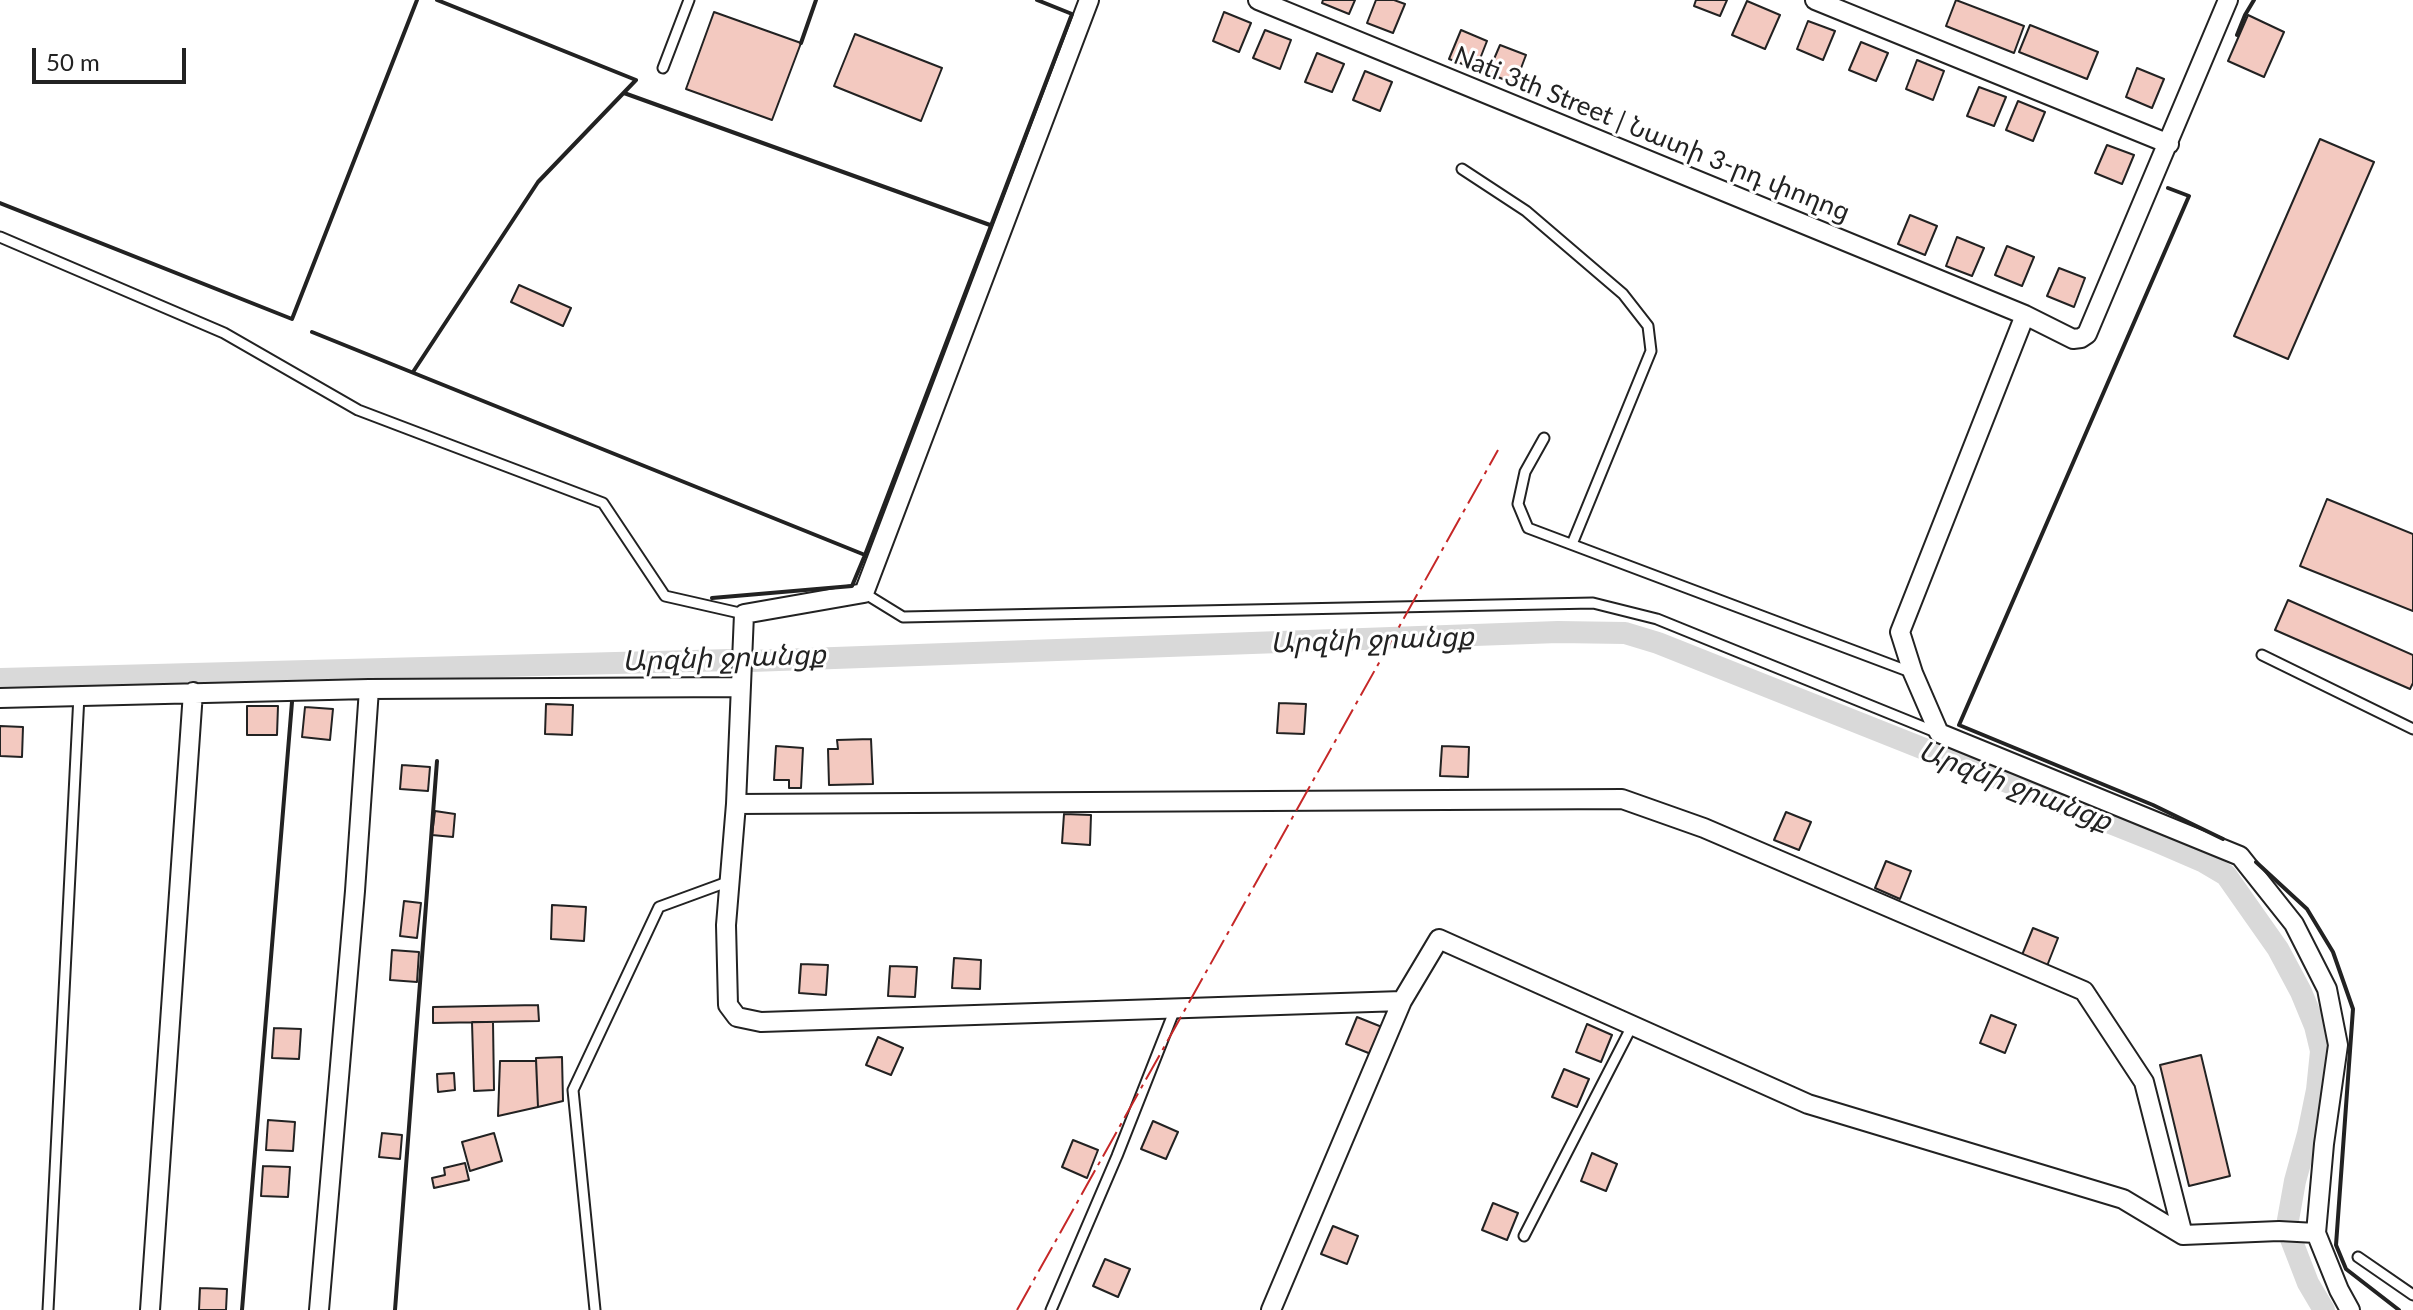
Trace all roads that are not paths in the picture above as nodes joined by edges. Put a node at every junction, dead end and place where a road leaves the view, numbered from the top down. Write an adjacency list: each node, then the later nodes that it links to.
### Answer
1 (689, 0): 6 (lane)
2 (1089, 0): 13 (street)
3 (1258, 0): 10 (street, Nati 3th Street | Նատի 3-րդ փողոց)
4 (1815, 0): 7 (street)
5 (2228, 0): 7 (street, Nati 3th Street | Նատի 3-րդ փողոց)
6 (663, 68)
7 (2169, 144): 10 (street, Nati 3th Street | Նատի 3-րդ փողոց)
8 (1462, 169): 12 (lane)
9 (0, 237): 14 (lane)
10 (2025, 315): 16 (street)
11 (1544, 438): 12 (lane)
12 (1572, 544): 16 (lane)
13 (864, 593): 14 (street); 23 (lane)
14 (744, 614): 17 (street)
15 (2262, 655): 22 (lane)
16 (1913, 673): 23 (street)
17 (740, 678): 18 (street); 24 (street)
18 (369, 689): 19 (street); 36 (street)
19 (193, 692): 20 (street); 35 (street)
20 (79, 695): 21 (street); 34 (lane)
21 (0, 698)
22 (2413, 729)
23 (1939, 733): 29 (street)
24 (736, 804): 25 (street); 30 (street)
25 (730, 881): 27 (street); 37 (lane)
26 (1402, 1001): 27 (street); 28 (street); 39 (street)
27 (1175, 1009): 38 (lane)
28 (1632, 1026): 30 (street); 31 (lane)
29 (2316, 1233): 30 (street); 40 (street)
30 (2183, 1235)
31 (1524, 1236)
32 (2358, 1257): 33 (lane)
33 (2413, 1295)
34 (48, 1310)
35 (150, 1310)
36 (319, 1310)
37 (595, 1310)
38 (1051, 1310)
39 (1271, 1310)
40 (2350, 1310)

